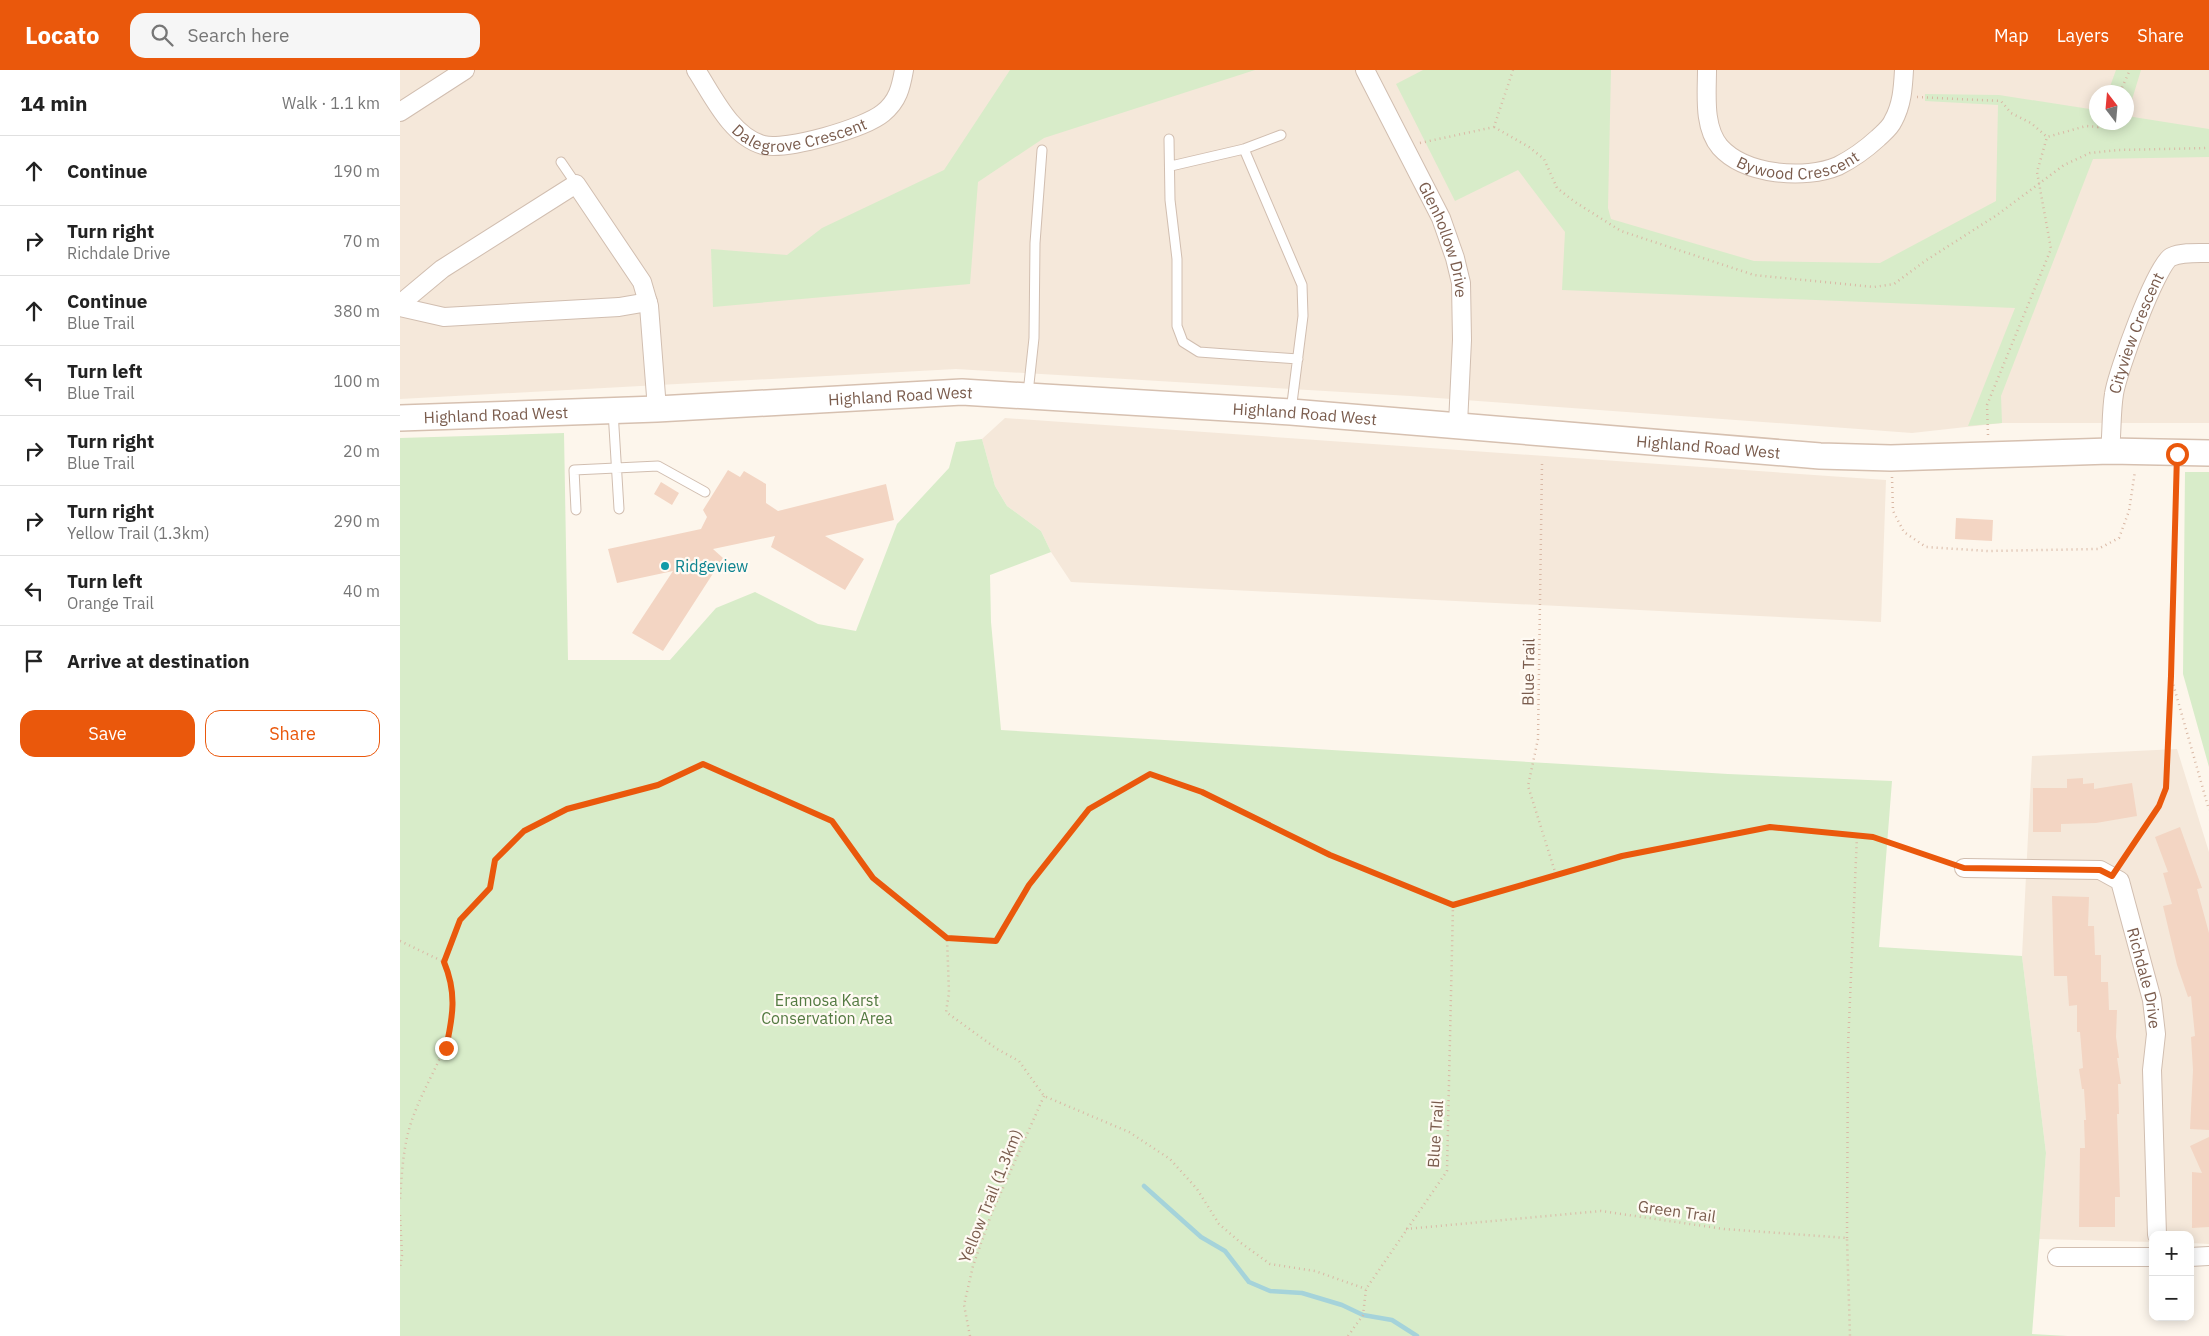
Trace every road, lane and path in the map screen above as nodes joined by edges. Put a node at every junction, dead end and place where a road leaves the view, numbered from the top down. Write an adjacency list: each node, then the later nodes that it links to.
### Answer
1 (466, 70): 11 (street)
2 (696, 70): 3 (street, Dalegrove Crescent)
3 (904, 70)
4 (1366, 70): 17 (street, Glenhollow Drive)
5 (1513, 70): 13 (path)
6 (1707, 70): 10 (street, Bywood Crescent)
7 (1904, 70): 10 (street, Bywood Crescent)
8 (2130, 70): 9 (path)
9 (2123, 85)
10 (1903, 97): 15 (path)
11 (400, 112)
12 (2089, 126): 15 (path)
13 (1494, 128): 17 (path); 23 (path)
14 (1281, 136): 19 (lane)
15 (2047, 137): 23 (path)
16 (1169, 139): 22 (lane)
17 (1404, 146): 34 (street, Glenhollow Drive)
18 (2209, 148): 23 (path)
19 (1244, 149): 22 (lane); 28 (lane)
20 (1042, 150): 29 (lane)
21 (561, 162): 24 (lane)
22 (1171, 166): 28 (lane)
23 (2038, 183): 39 (path)
24 (576, 184): 26 (street); 27 (street)
25 (2209, 253): 35 (street, Cityview Crescent)
26 (648, 302): 27 (street); 30 (street)
27 (400, 306)
28 (1298, 359): 32 (lane)
29 (1028, 396): 30 (street, Highland Road West); 32 (street, Highland Road West)
30 (657, 409): 31 (street, Highland Road West)
31 (613, 411): 33 (street, Highland Road West); 42 (lane)
32 (1291, 412): 34 (street, Highland Road West)
33 (400, 418)
34 (1458, 424): 40 (street, Highland Road West)
35 (2110, 451): 36 (street, Highland Road West); 39 (street, Highland Road West)
36 (2137, 452): 38 (street, Highland Road West); 40 (path)
37 (2209, 453): 38 (street, Highland Road West)
38 (2177, 454): 46 (path)
39 (1989, 456): 40 (street, Highland Road West)
40 (1891, 458)
41 (1542, 464): 50 (path, Blue Trail)
42 (617, 468): 43 (lane); 44 (lane); 45 (lane)
43 (704, 492)
44 (619, 509)
45 (576, 510)
46 (2171, 676): 47 (path); 51 (path)
47 (2209, 810)
48 (1857, 835): 49 (path); 50 (path); 61 (path)
49 (1964, 868): 51 (street)
50 (1556, 875): 52 (path)
51 (2112, 876): 60 (street, Richdale Drive)
52 (1453, 905): 53 (path); 59 (path, Blue Trail)
53 (947, 938): 55 (path); 56 (path)
54 (400, 942): 55 (path)
55 (444, 962): 57 (path)
56 (1044, 1096): 67 (path); 68 (path, Yellow Trail (1.3km))
57 (400, 1200)
58 (400, 1215): 66 (path)
59 (1406, 1229): 61 (path, Green Trail); 67 (path, Blue Trail)
60 (2157, 1231)
61 (1847, 1238): 70 (path)
62 (2209, 1256): 65 (street)
63 (2057, 1257): 64 (street)
64 (2149, 1257)
65 (2194, 1257)
66 (400, 1268)
67 (1366, 1289): 69 (path, Blue Trail)
68 (970, 1336)
69 (1348, 1336)
70 (1850, 1336)

